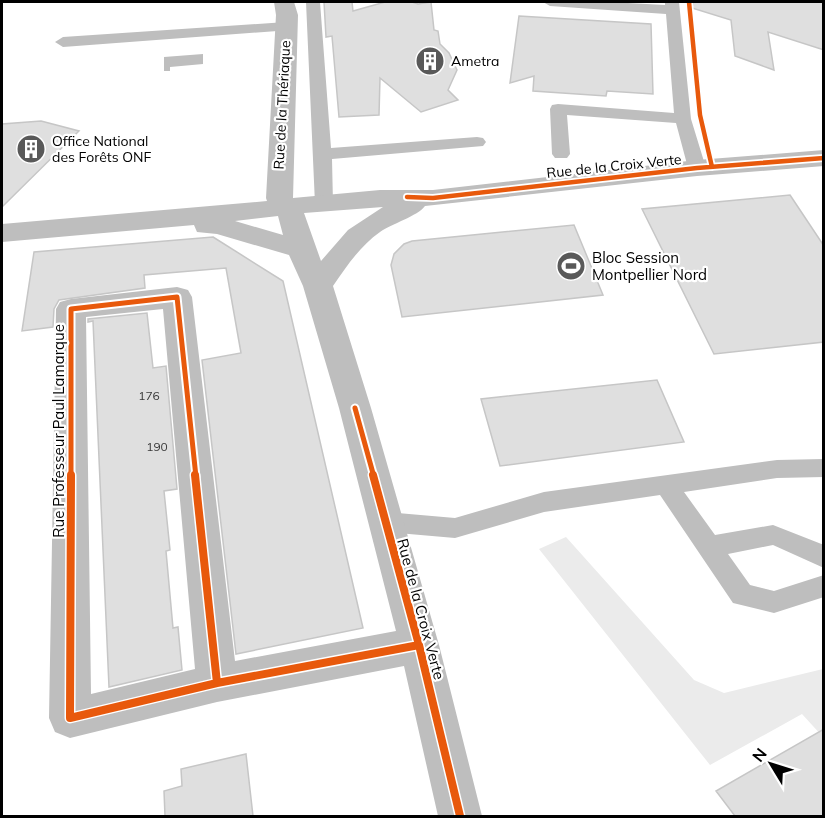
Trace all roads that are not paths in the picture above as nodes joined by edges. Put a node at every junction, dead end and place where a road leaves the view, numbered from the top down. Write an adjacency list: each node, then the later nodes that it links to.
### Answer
1 (285, 2): 5 (street, Rue de la Thériaque)
2 (313, 2): 9 (lane)
3 (549, 2): 4 (lane)
4 (672, 6): 7 (lane)
5 (286, 27): 6 (lane); 15 (street, Rue de la Thériaque)
6 (63, 42)
7 (683, 119): 10 (lane); 12 (lane)
8 (477, 142): 9 (lane)
9 (323, 154): 14 (lane)
10 (561, 154)
11 (824, 158): 12 (street, Rue de la Croix Verte)
12 (697, 168): 13 (street, Rue de la Croix Verte)
13 (434, 198): 14 (street, Rue de la Croix Verte); 19 (street, Rue de la Croix Verte)
14 (324, 204): 15 (street, Rue de la Croix Verte)
15 (285, 207): 16 (street, Rue de la Croix Verte); 18 (street, Rue de la Croix Verte)
16 (121, 224): 17 (street, Rue de la Croix Verte); 18 (street, Rue de la Croix Verte)
17 (2, 233)
18 (301, 249): 19 (street, Rue de la Croix Verte)
19 (318, 286): 22 (street, Rue de la Croix Verte)
20 (824, 468): 21 (lane)
21 (667, 486): 22 (lane); 23 (lane)
22 (386, 522): 26 (street, Rue de la Croix Verte)
23 (709, 547): 24 (lane); 25 (lane)
24 (824, 558)
25 (824, 586)
26 (419, 645): 27 (street, Rue Professeur Paul Lamarque); 28 (street, Rue de la Croix Verte)
27 (217, 683): 27 (street, Rue Professeur Paul Lamarque)
28 (460, 816)

